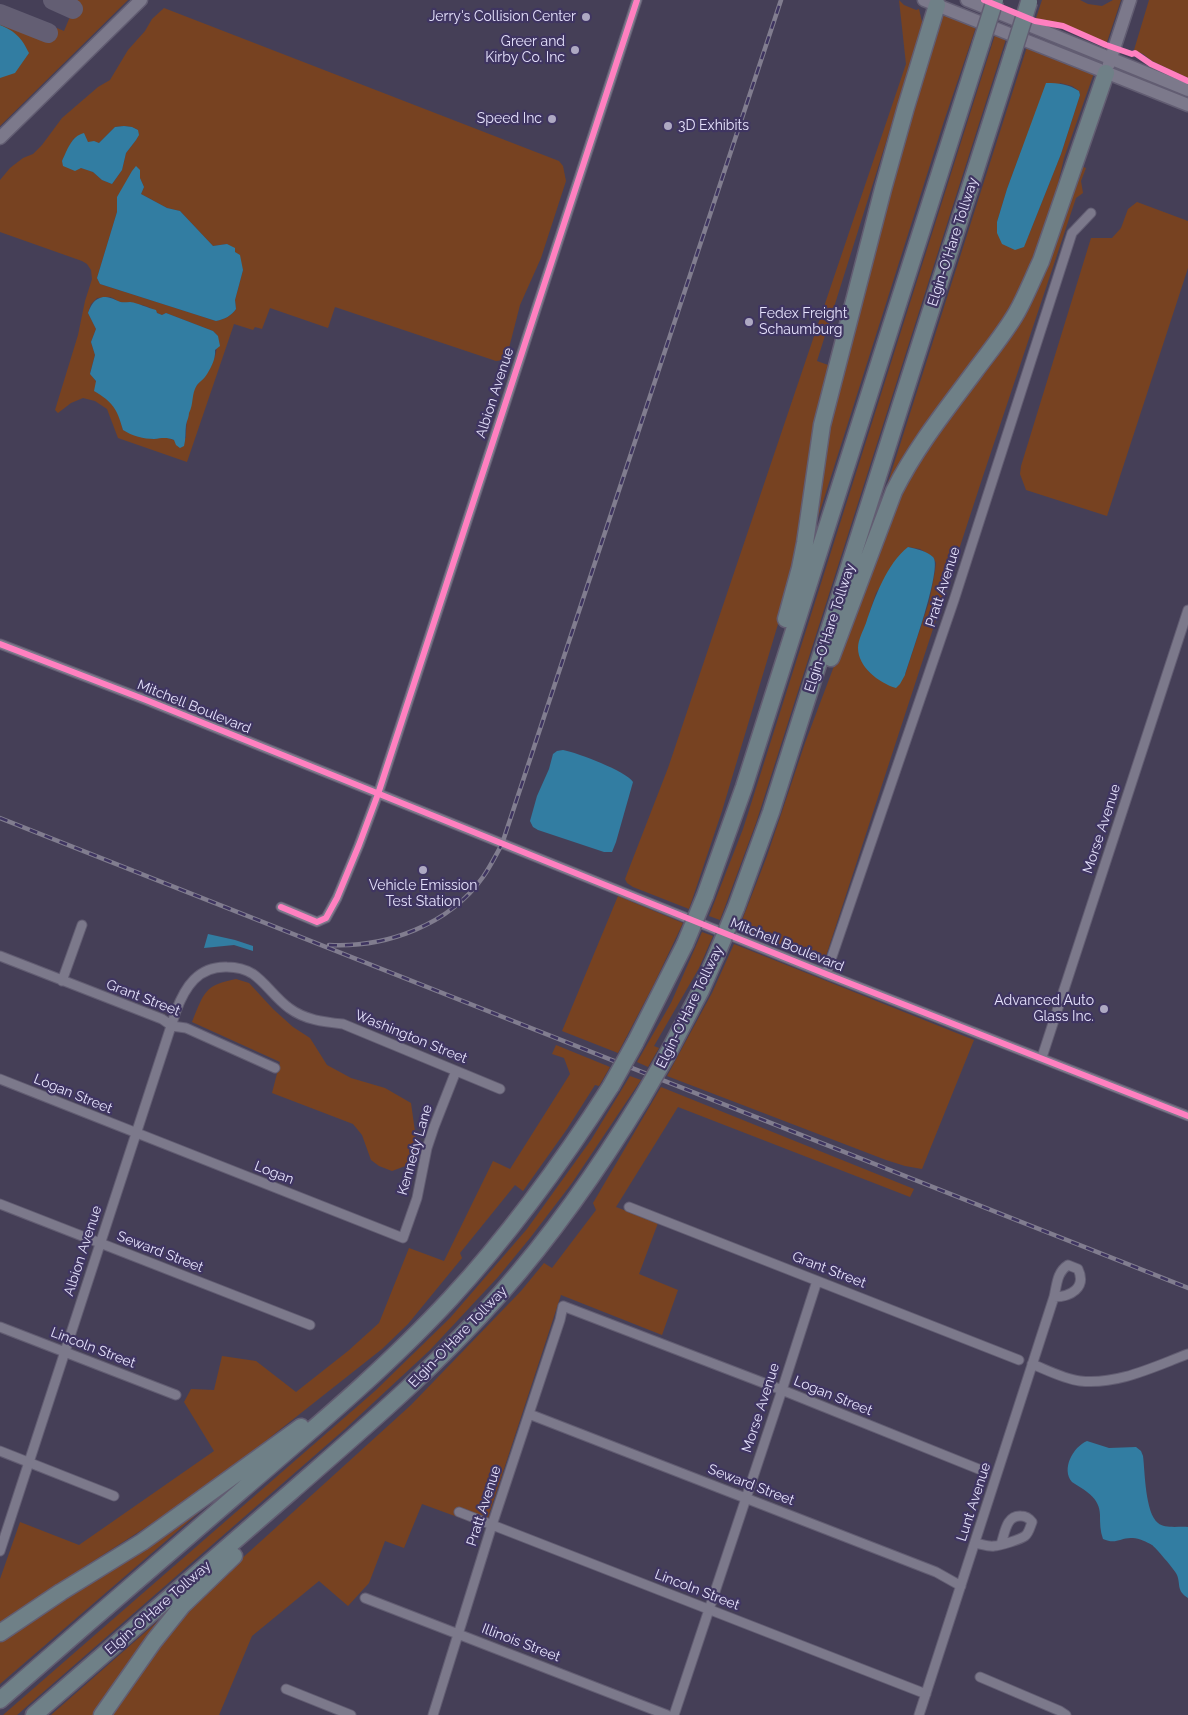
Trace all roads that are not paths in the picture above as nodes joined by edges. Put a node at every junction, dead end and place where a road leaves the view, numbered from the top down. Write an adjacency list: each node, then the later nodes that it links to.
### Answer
1 (140, 0): 11 (street)
2 (637, 0): 17 (street, Albion Avenue)
3 (967, 0): 8 (street)
4 (995, 0): 16 (highway, bridge)
5 (1130, 0): 8 (street)
6 (1030, 1): 15 (highway, Elgin-O'Hare Tollway, bridge)
7 (933, 2): 8 (street); 16 (highway)
8 (1109, 65): 9 (street); 10 (street); 15 (highway)
9 (1188, 90)
10 (1188, 105)
11 (0, 138)
12 (1091, 213): 22 (street, Pratt Avenue)
13 (1188, 610): 25 (street, Morse Avenue)
14 (0, 644): 17 (street, Mitchell Boulevard)
15 (785, 766): 52 (highway, Elgin-O'Hare Tollway, bridge)
16 (744, 787): 46 (highway, bridge)
17 (378, 794): 18 (street); 22 (street, Mitchell Boulevard)
18 (281, 907)
19 (82, 926): 23 (street)
20 (0, 956): 23 (street, Grant Street)
21 (208, 970): 24 (street, Albion Avenue); 27 (street, Washington Street)
22 (826, 974): 25 (street, Mitchell Boulevard)
23 (62, 981): 24 (street, Grant Street)
24 (172, 1026): 26 (street, Grant Street); 31 (street, Albion Avenue)
25 (1042, 1057): 30 (street, Mitchell Boulevard)
26 (275, 1068)
27 (456, 1070): 29 (street, Washington Street); 34 (street, Kennedy Lane)
28 (0, 1079): 31 (street, Logan Street)
29 (500, 1089)
30 (1188, 1116)
31 (135, 1133): 34 (street, Logan); 35 (street, Albion Avenue)
32 (0, 1204): 35 (street, Seward Street)
33 (629, 1207): 36 (street, Grant Street)
34 (403, 1238)
35 (100, 1243): 39 (street, Seward Street); 41 (street, Albion Avenue)
36 (817, 1280): 43 (street, Grant Street); 45 (street, Morse Avenue)
37 (1054, 1297): 44 (street, Lunt Avenue)
38 (563, 1306): 45 (street, Logan Street); 48 (street, Pratt Avenue)
39 (310, 1326)
40 (0, 1327): 41 (street, Lincoln Street)
41 (64, 1352): 47 (street, Lincoln Street); 50 (street, Albion Avenue)
42 (1188, 1354): 44 (street)
43 (1019, 1360)
44 (1032, 1364): 57 (street, Lunt Avenue)
45 (782, 1390): 51 (street, Logan Street); 54 (street, Morse Avenue)
46 (355, 1392): 63 (highway); 68 (highway)
47 (176, 1395)
48 (529, 1414): 54 (street, Seward Street); 56 (street, Pratt Avenue)
49 (0, 1452): 50 (street)
50 (28, 1463): 53 (street); 59 (street, Albion Avenue)
51 (981, 1470)
52 (312, 1474): 69 (highway, Elgin-O'Hare Tollway); 70 (highway)
53 (114, 1496)
54 (746, 1498): 60 (street, Seward Street); 62 (street, Morse Avenue)
55 (459, 1512): 56 (street, Lincoln Street)
56 (492, 1525): 62 (street, Lincoln Street); 64 (street, Pratt Avenue)
57 (975, 1543): 58 (street); 60 (street, Lunt Avenue)
58 (1001, 1544)
59 (0, 1551)
60 (961, 1586): 67 (street, Lunt Avenue)
61 (366, 1598): 64 (street, Illinois Street)
62 (708, 1609): 67 (street, Lincoln Street); 74 (street, Morse Avenue)
63 (0, 1633)
64 (459, 1634): 72 (street, Pratt Avenue); 73 (street, Illinois Street)
65 (980, 1678): 76 (street)
66 (286, 1689): 71 (street)
67 (926, 1694): 75 (street, Lunt Avenue)
68 (0, 1700)
69 (34, 1715)
70 (102, 1715)
71 (351, 1715)
72 (433, 1715)
73 (667, 1715)
74 (674, 1715)
75 (920, 1715)
76 (1066, 1715)

